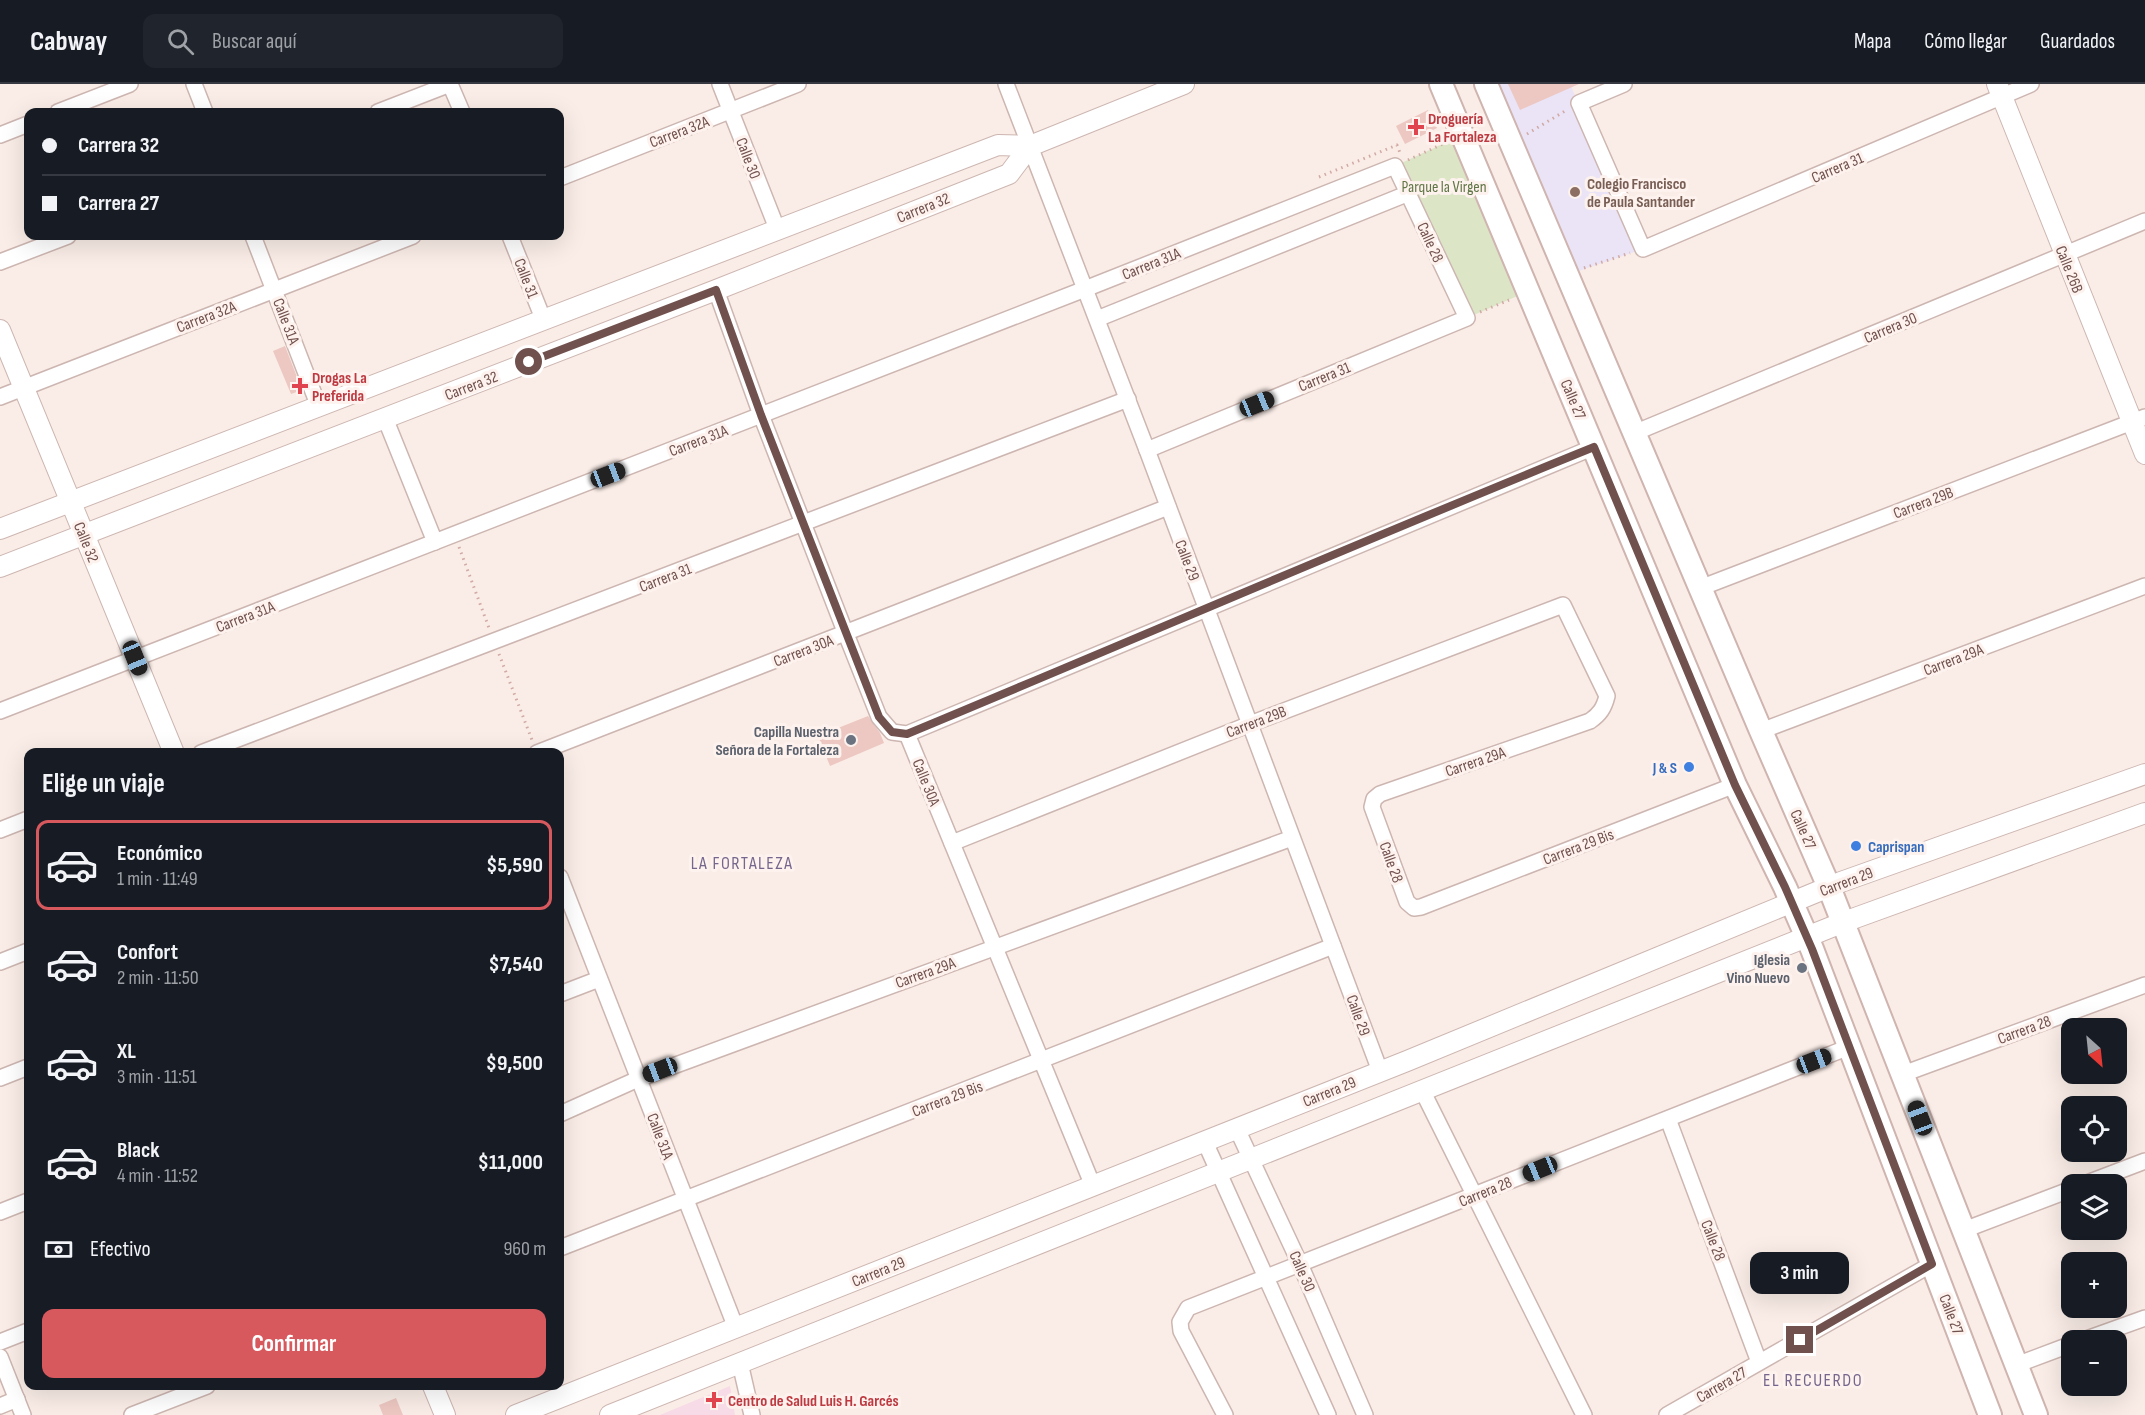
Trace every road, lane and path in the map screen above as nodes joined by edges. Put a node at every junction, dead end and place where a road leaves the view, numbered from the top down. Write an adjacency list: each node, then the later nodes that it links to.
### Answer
1 (130, 84): 14 (street)
2 (194, 84): 15 (street)
3 (450, 84): 16 (street); 17 (street)
4 (720, 84): 18 (street, Calle 30)
5 (798, 84): 18 (street, Carrera 32A)
6 (1006, 84): 23 (street, Calle 29)
7 (1184, 84): 23 (street, Carrera 32)
8 (1441, 84): 21 (main road, Calle 27)
9 (1486, 84): 54 (main road, Calle 27)
10 (1624, 84): 13 (street)
11 (2031, 84): 12 (street, Carrera 31)
12 (1999, 90): 35 (street, Carrera 31); 36 (street, Calle 26B)
13 (1579, 103): 22 (path); 35 (street)
14 (68, 108)
15 (203, 108)
16 (388, 108)
17 (460, 108)
18 (730, 111): 26 (street, Carrera 32A); 30 (street, Calle 30)
19 (24, 126): 20 (street)
20 (0, 135)
21 (1462, 135): 25 (main road, Calle 27); 27 (path)
22 (1522, 136)
23 (1030, 146): 30 (street, Carrera 32); 40 (street, Calle 29); 41 (street, Carrera 32)
24 (1395, 166): 28 (street, Calle 28); 40 (street, Carrera 31A)
25 (1477, 171): 28 (path); 55 (main road, Calle 27)
26 (564, 176)
27 (1310, 180)
28 (1410, 196): 43 (street, Calle 28); 44 (street, Carrera 31A)
29 (2145, 221): 36 (street, Carrera 30)
30 (778, 231): 45 (street, Carrera 32)
31 (58, 240): 37 (street)
32 (255, 240): 39 (street, Calle 31A)
33 (402, 240): 39 (street, Carrera 32A)
34 (512, 240): 45 (street, Calle 31)
35 (1643, 249): 38 (path)
36 (2064, 254): 53 (street, Calle 26B); 54 (street, Carrera 30)
37 (0, 262)
38 (1579, 270)
39 (275, 289): 47 (street, Carrera 32A); 50 (street, Calle 31A)
40 (1085, 289): 44 (street, Calle 29); 51 (street, Carrera 31A)
41 (716, 290): 51 (street); 52 (street, Carrera 32)
42 (1501, 303): 43 (path)
43 (1467, 318): 56 (street, Carrera 31)
44 (1096, 319): 49 (street, Calle 29)
45 (544, 321): 50 (street, Carrera 32)
46 (0, 330): 47 (street, Calle 32)
47 (24, 388): 48 (street, Carrera 32A); 58 (street, Calle 32)
48 (0, 397)
49 (1128, 399): 56 (street, Calle 29); 60 (street, Carrera 31)
50 (319, 407): 58 (street, Carrera 32)
51 (761, 415): 60 (street); 63 (street, Carrera 31A)
52 (385, 418): 62 (street, Carrera 32); 63 (street)
53 (2139, 419): 57 (street, Calle 26B); 66 (street, Carrera 29B)
54 (1634, 433): 66 (main road, Calle 27)
55 (1594, 447): 67 (street); 79 (main road, Calle 27)
56 (1147, 450): 59 (street, Calle 29)
57 (2145, 454)
58 (70, 502): 61 (street, Carrera 32); 62 (street, Calle 32)
59 (1168, 507): 67 (street, Calle 29); 68 (street, Carrera 30A)
60 (803, 524): 68 (street); 76 (street, Carrera 31)
61 (0, 530)
62 (84, 535): 64 (street, Carrera 32); 69 (street, Calle 32)
63 (435, 542): 69 (street, Carrera 31A)
64 (0, 567)
65 (2145, 586): 73 (street, Carrera 29A)
66 (1700, 588): 73 (main road, Calle 27)
67 (1207, 609): 72 (street, Calle 29); 74 (street)
68 (846, 634): 74 (street); 77 (street, Carrera 30A)
69 (135, 658): 71 (street, Carrera 31A); 75 (street, Calle 32)
70 (1607, 696): 72 (street, Carrera 29B); 80 (street, Carrera 29A)
71 (0, 711)
72 (1250, 724): 84 (street, Calle 29); 85 (street, Carrera 29B)
73 (1761, 731): 87 (main road, Calle 27)
74 (907, 734): 85 (street, Calle 30A)
75 (172, 748)
76 (214, 748)
77 (550, 748)
78 (2145, 774): 87 (street, Carrera 29)
79 (1735, 785): 88 (main road, Calle 27); 89 (street, Carrera 29 Bis)
80 (1372, 807): 89 (street, Calle 28)
81 (2145, 813): 90 (street, Carrera 29)
82 (24, 821): 83 (street)
83 (0, 830)
84 (1292, 838): 92 (street, Carrera 29A); 93 (street, Calle 29)
85 (952, 843): 92 (street, Calle 30A)
86 (564, 887): 96 (street, Calle 31A)
87 (1829, 887): 88 (street, Carrera 29); 90 (main road, Calle 27)
88 (1792, 902): 91 (main road, Calle 27); 102 (street, Carrera 29)
89 (1421, 907)
90 (1844, 922): 91 (street, Carrera 29); 103 (main road, Calle 27)
91 (1807, 936): 99 (main road, Calle 27); 106 (street, Carrera 29)
92 (994, 946): 100 (street, Calle 30A); 105 (street, Carrera 29A)
93 (1333, 946): 100 (street, Carrera 29 Bis); 102 (street, Calle 29)
94 (24, 953): 95 (street)
95 (0, 962)
96 (599, 979): 98 (street); 105 (street, Calle 31A)
97 (2145, 985): 103 (street, Carrera 28)
98 (564, 992)
99 (1849, 1047): 108 (street, Carrera 28); 124 (main road, Calle 27)
100 (1042, 1062): 115 (street, Calle 30A); 118 (street, Carrera 29 Bis)
101 (24, 1069): 104 (street)
102 (1380, 1071): 109 (street, Carrera 29)
103 (1903, 1074): 121 (main road, Calle 27)
104 (0, 1078)
105 (638, 1079): 107 (street, Carrera 29A); 118 (street, Calle 31A)
106 (1422, 1090): 111 (street, Carrera 29); 117 (street)
107 (564, 1112)
108 (1668, 1119): 117 (street, Carrera 28); 133 (street, Calle 28)
109 (1237, 1129): 110 (street, Carrera 29); 111 (street, Calle 30)
110 (1205, 1142): 113 (street); 115 (street, Carrera 29)
111 (1251, 1159): 113 (street, Carrera 29); 123 (street, Calle 30)
112 (2145, 1161): 114 (street)
113 (1219, 1172): 125 (street); 134 (street, Carrera 29)
114 (2111, 1174)
115 (1093, 1186): 127 (street, Carrera 29)
116 (2061, 1193): 121 (street)
117 (1476, 1195): 123 (street, Carrera 28); 149 (street)
118 (685, 1199): 122 (street, Carrera 29 Bis); 127 (street, Calle 31A)
119 (24, 1203): 120 (street)
120 (0, 1212)
121 (1964, 1230): 135 (main road, Calle 27)
122 (564, 1246)
123 (1300, 1264): 125 (street, Carrera 28); 148 (street, Calle 30)
124 (1932, 1264): 133 (street, Carrera 27); 151 (main road, Calle 27)
125 (1267, 1277): 146 (street, Carrera 28); 147 (street)
126 (2145, 1318): 128 (street)
127 (736, 1328): 143 (street, Carrera 29)
128 (2112, 1330)
129 (24, 1333): 130 (street)
130 (0, 1342)
131 (2061, 1348): 135 (street)
132 (0, 1357): 138 (street)
133 (1759, 1362): 150 (street, Carrera 27)
134 (740, 1363): 144 (street, Carrera 29); 145 (street)
135 (2016, 1365): 152 (main road, Calle 27)
136 (197, 1390): 141 (street)
137 (436, 1390): 142 (street)
138 (17, 1399): 139 (street); 140 (street)
139 (0, 1406)
140 (23, 1415)
141 (132, 1415)
142 (445, 1415)
143 (516, 1415)
144 (610, 1415)
145 (752, 1415)
146 (1225, 1415)
147 (1328, 1415)
148 (1365, 1415)
149 (1584, 1415)
150 (1667, 1415)
151 (1990, 1415)
152 (2036, 1415)

